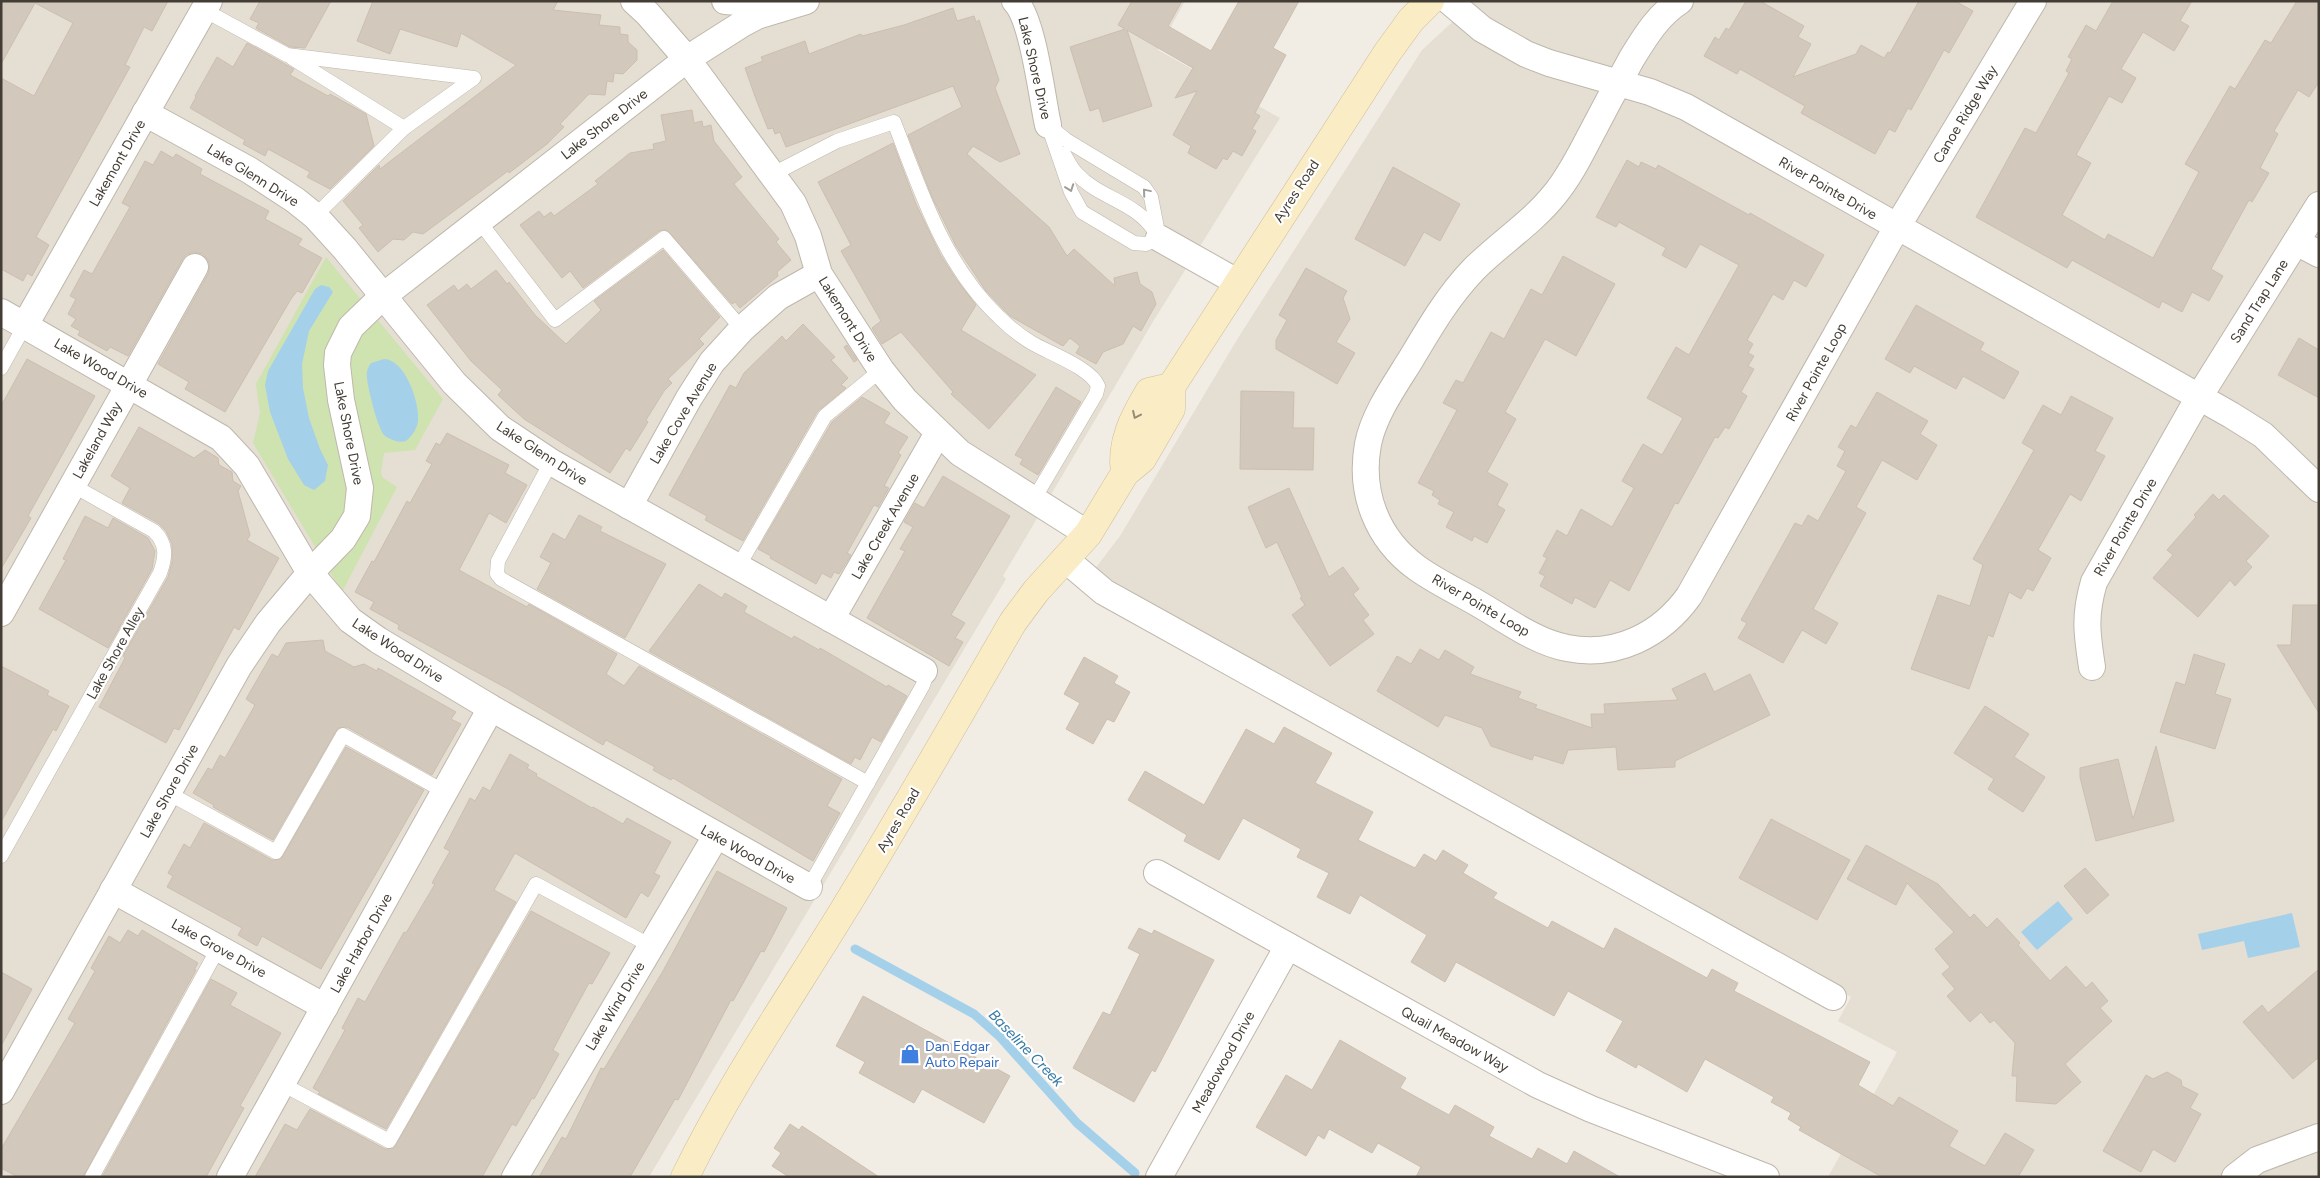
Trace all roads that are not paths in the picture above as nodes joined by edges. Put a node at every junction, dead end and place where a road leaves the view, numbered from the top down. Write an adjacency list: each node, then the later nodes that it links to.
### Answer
1 (634, 1): 11 (street, Lakemont Drive)
2 (725, 1): 8 (street)
3 (1015, 1): 14 (street, Lake Shore Drive)
4 (1430, 1): 26 (street, Ayres Road)
5 (1449, 1): 12 (street, River Pointe Drive)
6 (1680, 1): 12 (street, River Pointe Loop)
7 (2033, 1): 20 (street, Canoe Ridge Way)
8 (798, 3): 11 (street, Lake Shore Drive)
9 (206, 5): 10 (lane); 13 (street, Lakemont Drive)
10 (287, 55): 15 (lane); 15 (lane)
11 (687, 59): 16 (street, Lakemont Drive); 19 (street, Lake Shore Drive)
12 (1618, 82): 20 (street, River Pointe Drive); 20 (street, River Pointe Loop)
13 (145, 113): 18 (street, Lake Glenn Drive); 29 (street, Lakemont Drive)
14 (1048, 125): 21 (lane, Lake Shore Drive); 21 (lane, one-way to 14); 21 (lane, one-way to 21)
15 (404, 128): 18 (lane)
16 (773, 174): 25 (street, Lakemont Drive); 39 (lane)
17 (2319, 205): 22 (street, Sand Trap Lane)
18 (315, 216): 27 (street, Lake Glenn Drive)
19 (479, 221): 27 (street, Lake Shore Drive); 30 (lane)
20 (1897, 227): 34 (street, River Pointe Drive)
21 (1159, 238): 26 (street, Lake Shore Drive)
22 (2296, 242): 23 (street); 34 (street, Sand Trap Lane)
23 (2319, 254)
24 (195, 267): 33 (street, Lakeland Way)
25 (819, 274): 30 (street, Lake Cove Avenue); 32 (street, Lakemont Drive)
26 (1237, 282): 41 (street, Ayres Road)
27 (382, 297): 36 (street, Lake Glenn Drive); 44 (street, Lake Shore Drive)
28 (1, 312): 29 (street, Lake Wood Drive)
29 (25, 325): 31 (lane); 33 (street, Lake Wood Drive)
30 (742, 330): 40 (street, Lake Cove Avenue)
31 (1, 368)
32 (881, 370): 35 (street, Lakemont Drive); 43 (lane)
33 (129, 384): 37 (street, Lakeland Way); 44 (street, Lake Wood Drive)
34 (2199, 397): 38 (street, River Pointe Drive); 47 (street, River Pointe Drive)
35 (938, 433): 39 (street, Lakemont Drive); 46 (street, Lake Creek Avenue)
36 (551, 462): 40 (street, Lake Glenn Drive); 50 (lane)
37 (72, 485): 45 (street, Lakeland Way); 54 (lane, Lake Shore Alley)
38 (2319, 489)
39 (1034, 499): 41 (street, Lakemont Drive)
40 (629, 506): 43 (street, Lake Glenn Drive)
41 (1088, 534): 42 (street, Ayres Road)
42 (1065, 559): 61 (street); 70 (street, Ayres Road)
43 (738, 567): 46 (street, Lake Glenn Drive)
44 (310, 573): 49 (street, Lake Wood Drive); 52 (street, Lake Shore Drive)
45 (1, 613)
46 (831, 619): 48 (street, Lake Glenn Drive)
47 (2092, 668)
48 (924, 671): 50 (lane)
49 (491, 708): 51 (street, Lake Harbor Drive); 53 (street, Lake Wood Drive)
50 (868, 783): 56 (lane)
51 (445, 792): 52 (lane); 62 (street, Lake Harbor Drive)
52 (168, 793): 57 (street, Lake Shore Drive)
53 (716, 836): 56 (street, Lake Wood Drive); 58 (street, Lake Wind Drive)
54 (1, 856)
55 (1157, 874): 59 (street, Quail Meadow Way)
56 (809, 887)
57 (113, 890): 60 (street, Lake Grove Drive); 63 (street, Lake Shore Drive)
58 (651, 946): 64 (lane); 69 (street, Lake Wind Drive)
59 (1288, 946): 71 (street, Meadowood Drive); 72 (street, Quail Meadow Way)
60 (219, 947): 62 (street, Lake Grove Drive); 67 (lane)
61 (1833, 997)
62 (325, 1007): 64 (street, Lake Harbor Drive)
63 (10, 1056): 65 (street, Lake Shore Drive)
64 (282, 1084): 68 (street, Lake Harbor Drive)
65 (1, 1091)
66 (2319, 1137): 73 (street)
67 (92, 1177)
68 (230, 1177)
69 (515, 1177)
70 (685, 1177)
71 (1159, 1177)
72 (1766, 1177)
73 (2234, 1177)

